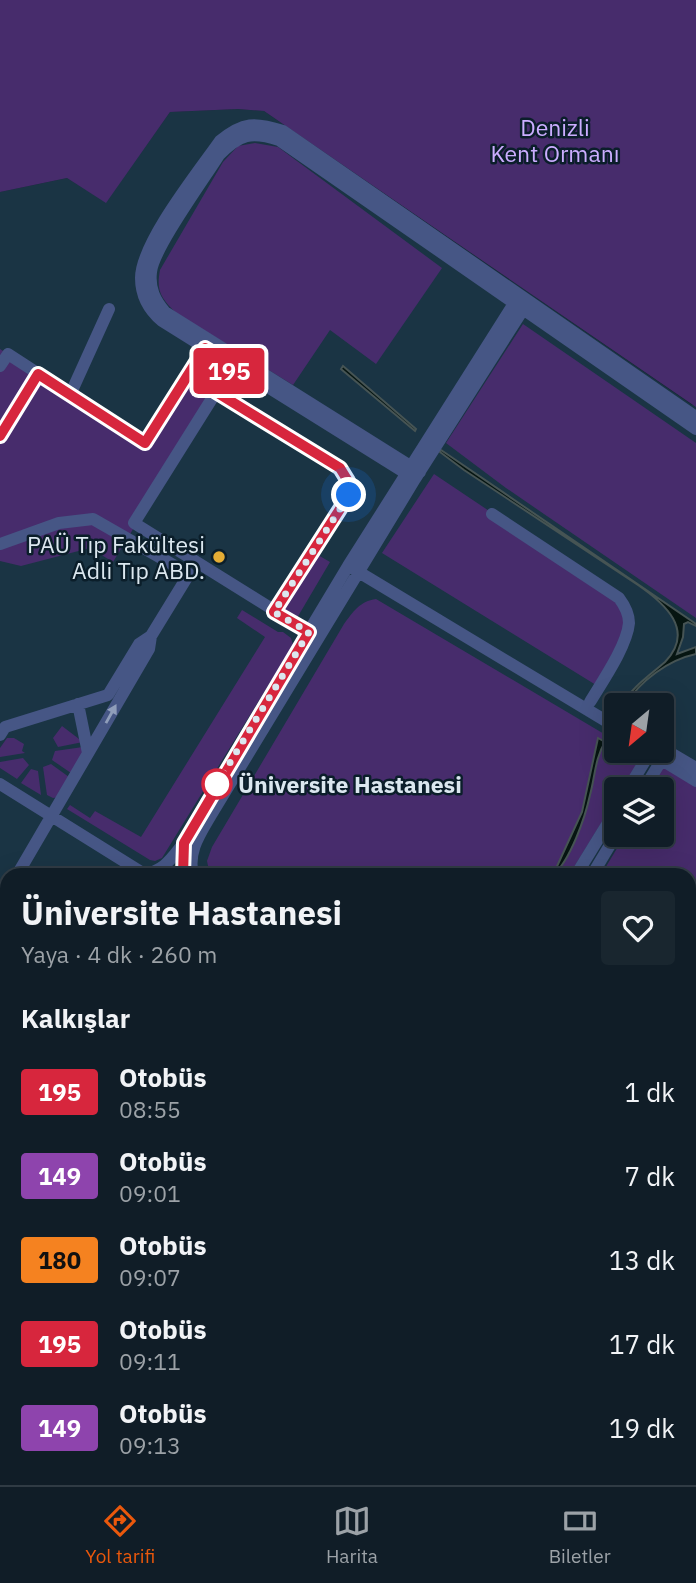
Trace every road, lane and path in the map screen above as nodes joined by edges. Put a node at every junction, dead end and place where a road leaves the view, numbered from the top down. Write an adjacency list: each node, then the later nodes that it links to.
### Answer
1 (522, 302): 3 (street); 9 (street); 10 (street); 12 (street); 12 (street)
2 (109, 309): 8 (street)
3 (205, 348): 4 (street); 8 (street)
4 (233, 365): 7 (street); 12 (street)
5 (0, 366): 6 (street)
6 (38, 374): 8 (street); 11 (street)
7 (216, 392): 16 (street); 16 (street)
8 (70, 395)
9 (696, 417)
10 (696, 429)
11 (0, 436)
12 (413, 472): 15 (street)
13 (492, 513): 19 (street)
14 (0, 544): 18 (street)
15 (355, 566): 17 (street); 19 (street); 22 (street); 40 (street)
16 (274, 612): 17 (street)
17 (309, 632): 34 (street)
18 (150, 636): 20 (street); 24 (street, one-way to 18)
19 (590, 702): 21 (street)
20 (78, 704): 23 (street); 24 (street)
21 (604, 711)
22 (604, 720)
23 (0, 735)
24 (88, 753): 32 (street)
25 (674, 760): 28 (street)
26 (648, 763): 29 (street)
27 (670, 763): 30 (street)
28 (696, 768)
29 (637, 777)
30 (696, 781)
31 (0, 784): 32 (street)
32 (53, 816): 36 (street); 37 (street)
33 (604, 830): 41 (street)
34 (184, 843): 38 (street); 39 (street)
35 (609, 847): 42 (street)
36 (21, 868)
37 (133, 868)
38 (163, 868)
39 (183, 868)
40 (192, 868)
41 (580, 868)
42 (596, 868)

